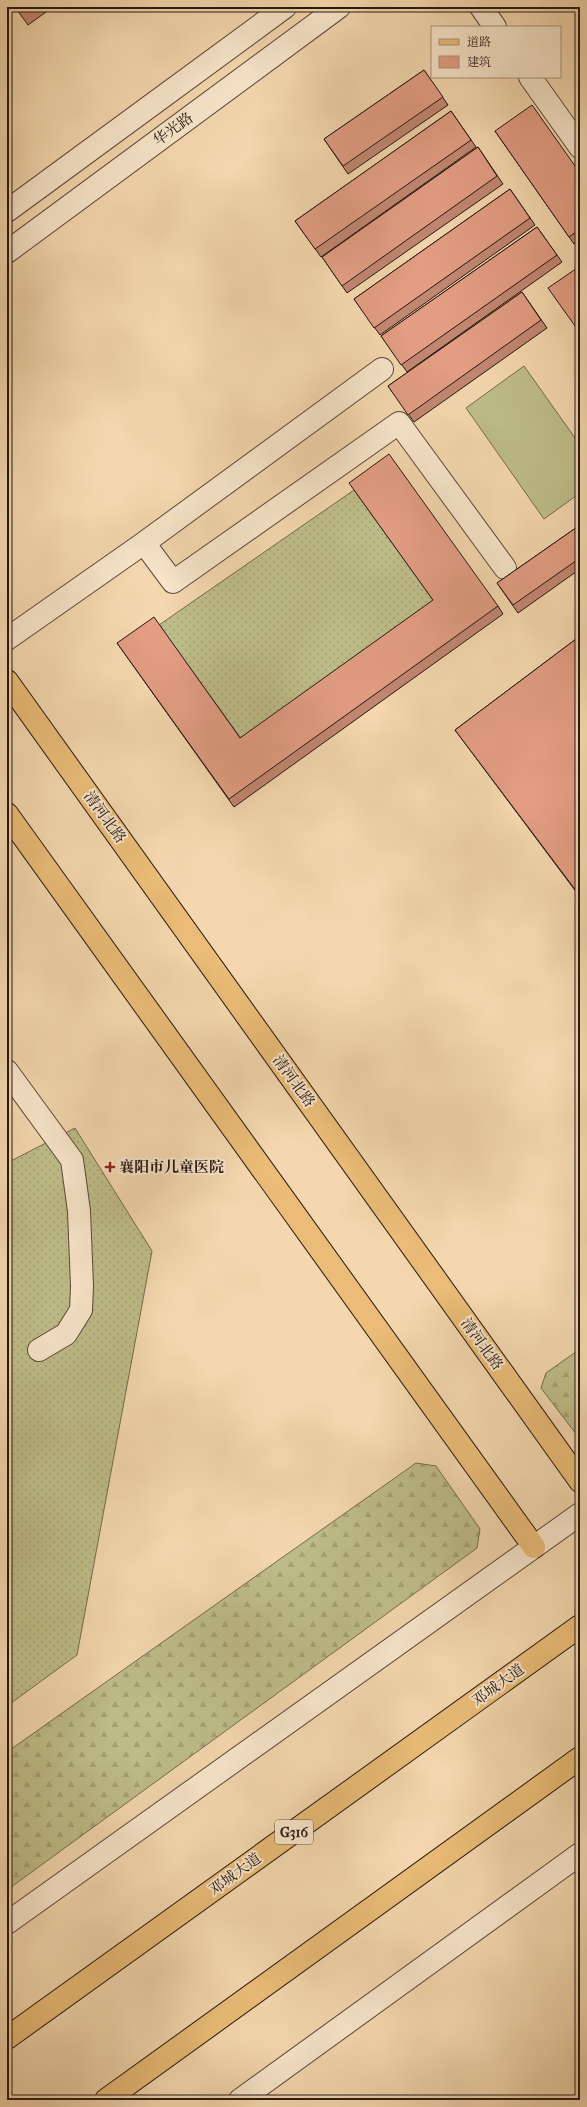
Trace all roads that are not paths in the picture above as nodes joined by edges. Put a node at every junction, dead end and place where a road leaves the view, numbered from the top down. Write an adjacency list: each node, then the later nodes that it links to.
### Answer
1 (285, 7): 7 (street)
2 (339, 7): 8 (street, 华光路)
3 (480, 7): 4 (street)
4 (494, 26)
5 (531, 78): 6 (street)
6 (580, 147)
7 (7, 211)
8 (7, 252)
9 (382, 369): 10 (street)
10 (144, 543): 11 (street); 12 (street)
11 (504, 568)
12 (7, 639)
13 (7, 681): 17 (main road, 清河北路)
14 (7, 814): 19 (main road)
15 (7, 1071): 16 (street)
16 (39, 1350)
17 (580, 1480)
18 (580, 1514): 19 (street)
19 (534, 1547): 23 (street)
20 (580, 1626): 24 (main road, 邓城大道 / G316)
21 (580, 1758): 25 (main road)
22 (580, 1854): 26 (street)
23 (7, 1923)
24 (7, 2038)
25 (106, 2100)
26 (240, 2100)

